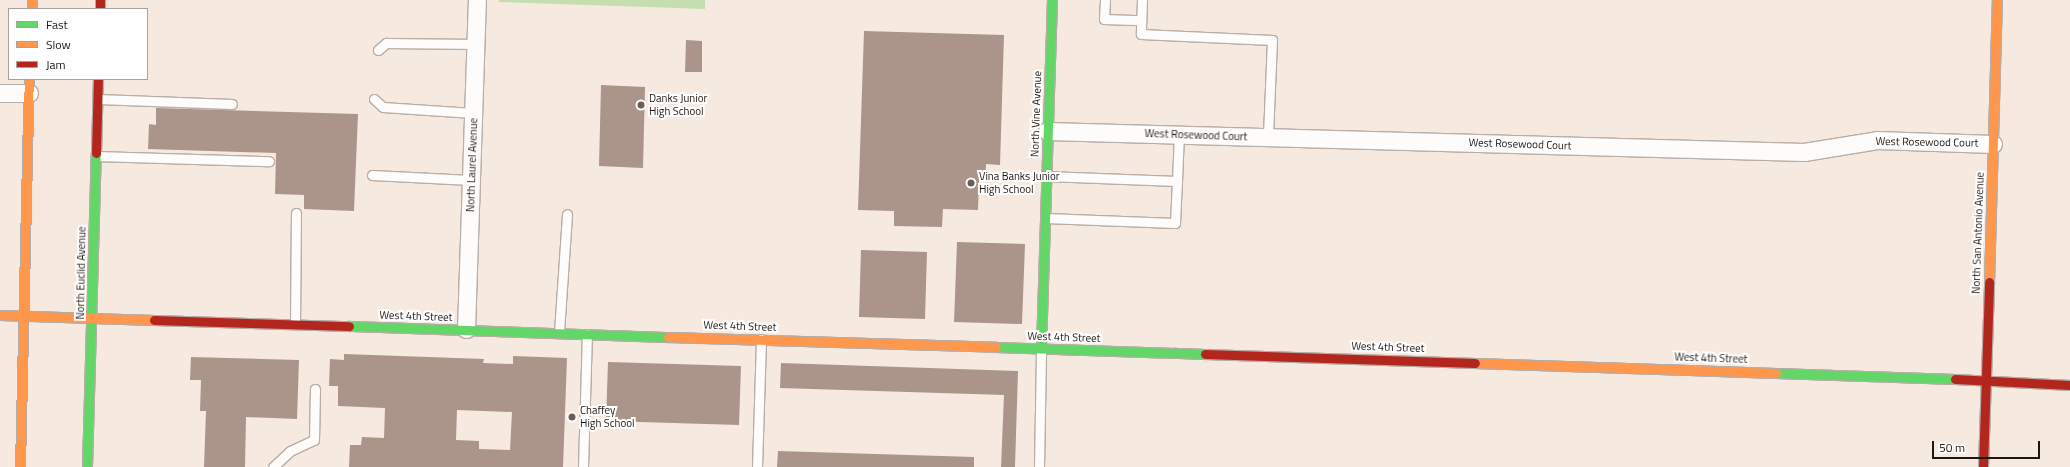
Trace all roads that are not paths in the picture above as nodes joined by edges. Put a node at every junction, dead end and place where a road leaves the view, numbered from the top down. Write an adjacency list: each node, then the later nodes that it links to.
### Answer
1 (477, 0): 7 (street, North Laurel Avenue)
2 (1052, 0): 16 (main road, North Vine Avenue)
3 (1105, 0): 6 (lane)
4 (1142, 0): 6 (lane)
5 (1997, 0): 19 (main road, North San Antonio Avenue)
6 (1142, 20): 18 (lane)
7 (476, 44): 8 (lane); 15 (street, North Laurel Avenue)
8 (378, 50)
9 (98, 80): 12 (main road, North Euclid Avenue)
10 (29, 86): 11 (street); 30 (main road)
11 (0, 93)
12 (98, 99): 14 (lane); 20 (main road, North Euclid Avenue)
13 (374, 99): 15 (lane)
14 (232, 104)
15 (473, 113): 24 (street, North Laurel Avenue)
16 (1047, 131): 17 (street, West Rosewood Court); 23 (main road, North Vine Avenue)
17 (1179, 134): 18 (street, West Rosewood Court); 25 (lane)
18 (1268, 137): 19 (street, West Rosewood Court)
19 (1993, 144): 38 (main road, North San Antonio Avenue)
20 (96, 156): 21 (lane); 31 (main road, North Euclid Avenue)
21 (269, 161)
22 (372, 175): 24 (lane)
23 (1046, 176): 25 (lane); 28 (main road, North Vine Avenue)
24 (471, 180): 33 (street, North Laurel Avenue)
25 (1177, 181): 28 (lane)
26 (296, 213): 32 (lane)
27 (567, 214): 34 (lane)
28 (1044, 218): 37 (main road, North Vine Avenue)
29 (0, 315): 30 (main road, West 4th Street)
30 (24, 317): 31 (main road, West 4th Street); 41 (main road)
31 (92, 318): 32 (main road, West 4th Street); 42 (main road, North Euclid Avenue)
32 (295, 324): 33 (main road, West 4th Street)
33 (466, 329): 34 (main road, West 4th Street)
34 (559, 332): 35 (main road, West 4th Street)
35 (587, 333): 36 (main road, West 4th Street); 44 (lane)
36 (761, 339): 37 (main road, West 4th Street); 45 (lane)
37 (1041, 348): 38 (main road, West 4th Street); 46 (lane)
38 (1986, 380): 39 (main road, West 4th Street); 47 (main road, North San Antonio Avenue)
39 (2070, 385)
40 (315, 389): 43 (lane)
41 (20, 467)
42 (87, 467)
43 (274, 467)
44 (582, 467)
45 (757, 467)
46 (1038, 467)
47 (1983, 467)

